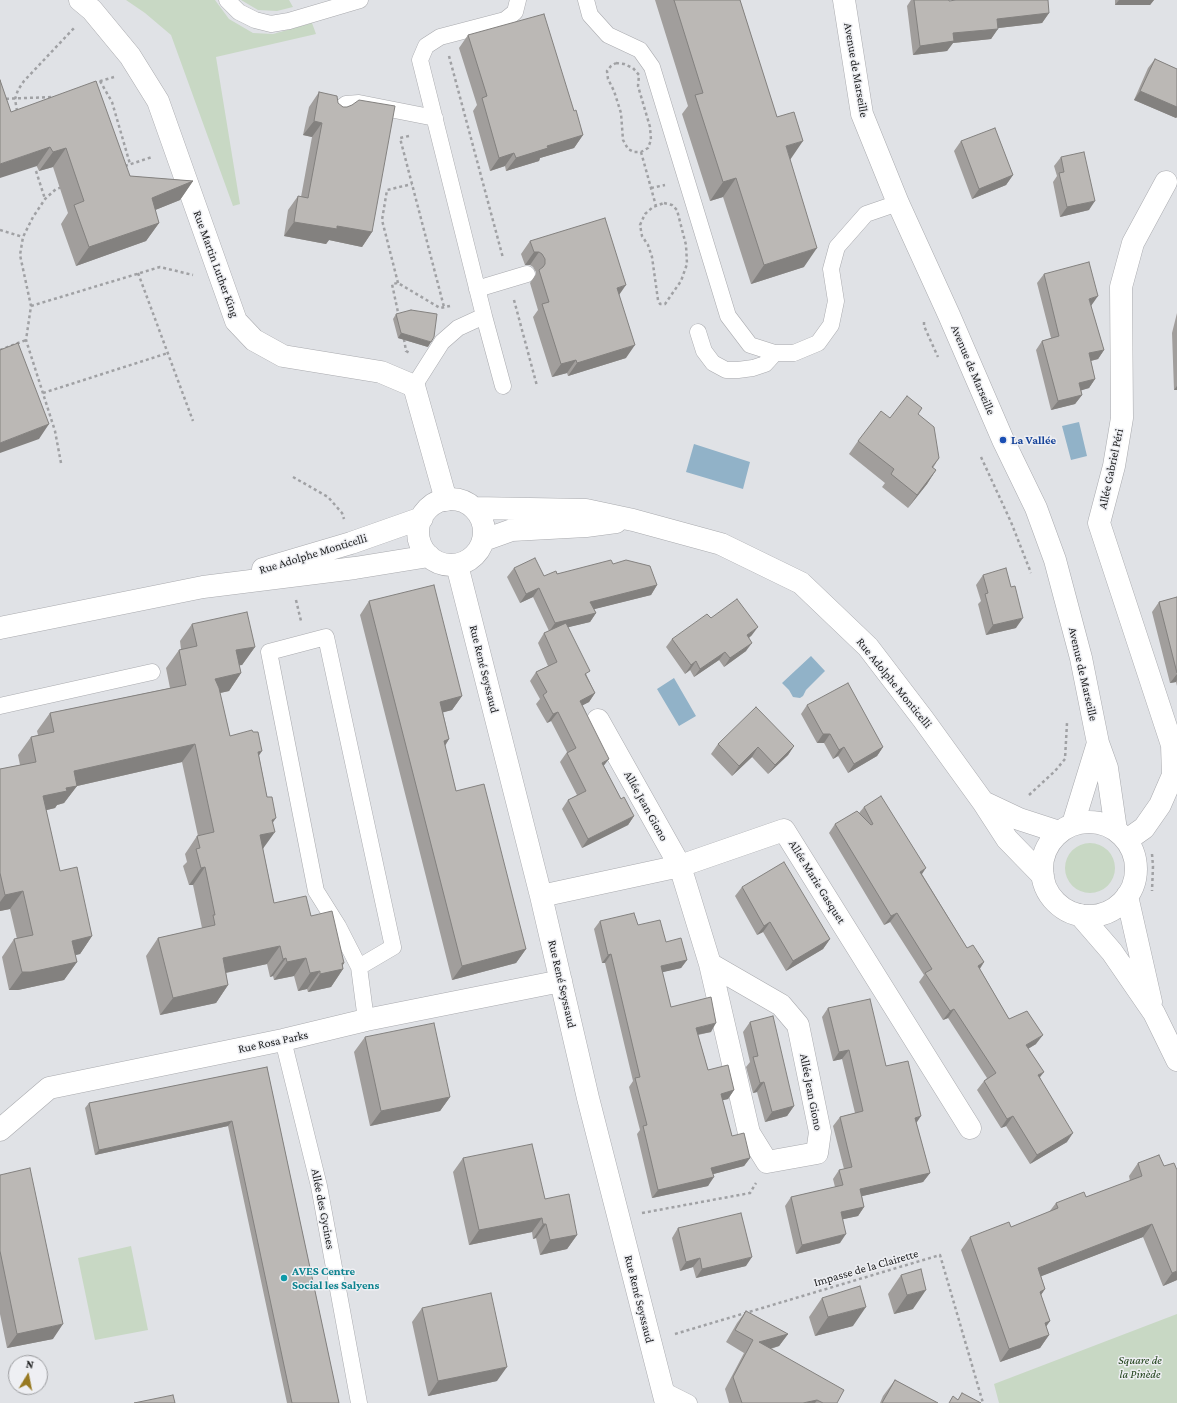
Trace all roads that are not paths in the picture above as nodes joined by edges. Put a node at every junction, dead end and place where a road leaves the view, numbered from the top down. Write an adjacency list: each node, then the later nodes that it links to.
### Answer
1 (227, 0): 2 (lane)
2 (360, 0)
3 (518, 0): 8 (lane)
4 (586, 0): 15 (lane)
5 (844, 0): 10 (street, Avenue de Marseille)
6 (91, 3): 16 (street, Rue Martin Luther King)
7 (336, 112): 8 (lane)
8 (429, 117): 12 (lane)
9 (1166, 182): 31 (street, Allée Gabriel Péri)
10 (898, 203): 15 (lane); 30 (street, Avenue de Marseille)
11 (527, 274): 12 (lane)
12 (478, 289): 13 (lane)
13 (484, 316): 16 (lane); 17 (lane)
14 (698, 332): 15 (lane)
15 (775, 353)
16 (414, 386): 18 (street)
17 (503, 386)
18 (446, 500): 19 (street, Rue Adolphe Monticelli); 20 (street, Rue Adolphe Monticelli)
19 (474, 508): 21 (street, Rue Adolphe Monticelli); 22 (street)
20 (422, 518): 23 (street); 25 (street, Rue Adolphe Monticelli)
21 (633, 520): 22 (street, Rue Adolphe Monticelli); 32 (street, Rue Adolphe Monticelli)
22 (484, 540): 24 (street)
23 (429, 556): 24 (street); 25 (street, Rue Adolphe Monticelli)
24 (457, 565): 37 (street, Rue René Seyssaud)
25 (203, 587): 26 (street, Rue Adolphe Monticelli)
26 (0, 628)
27 (152, 672): 28 (lane)
28 (0, 706)
29 (598, 720): 35 (street, Allée Jean Giono)
30 (1098, 743): 33 (street, Avenue de Marseille); 34 (street, Avenue de Marseille)
31 (1174, 754): 34 (street, Allée Gabriel Péri)
32 (983, 802): 33 (street, Rue Adolphe Monticelli); 36 (street, Rue Adolphe Monticelli)
33 (1066, 828): 34 (street); 36 (street)
34 (1121, 835): 38 (street)
35 (680, 866): 37 (street, Allée Marie Gasquet); 40 (street, Allée Jean Giono); 47 (street, Allée Marie Gasquet)
36 (1043, 876): 39 (street)
37 (542, 896): 42 (street, Rue René Seyssaud)
38 (1128, 896): 39 (street); 43 (street)
39 (1080, 915): 43 (street)
40 (710, 964): 40 (street, Allée Jean Giono)
41 (358, 967): 41 (lane); 44 (lane)
42 (561, 981): 44 (street, Rue Rosa Parks); 49 (street, Rue René Seyssaud)
43 (1154, 1013): 46 (street)
44 (366, 1020): 45 (street, Rue Rosa Parks)
45 (283, 1040): 48 (street, Rue Rosa Parks); 50 (lane, Allée des Gycines)
46 (1177, 1060)
47 (970, 1128)
48 (0, 1130)
49 (663, 1396): 51 (lane)
50 (359, 1403)
51 (689, 1403)

